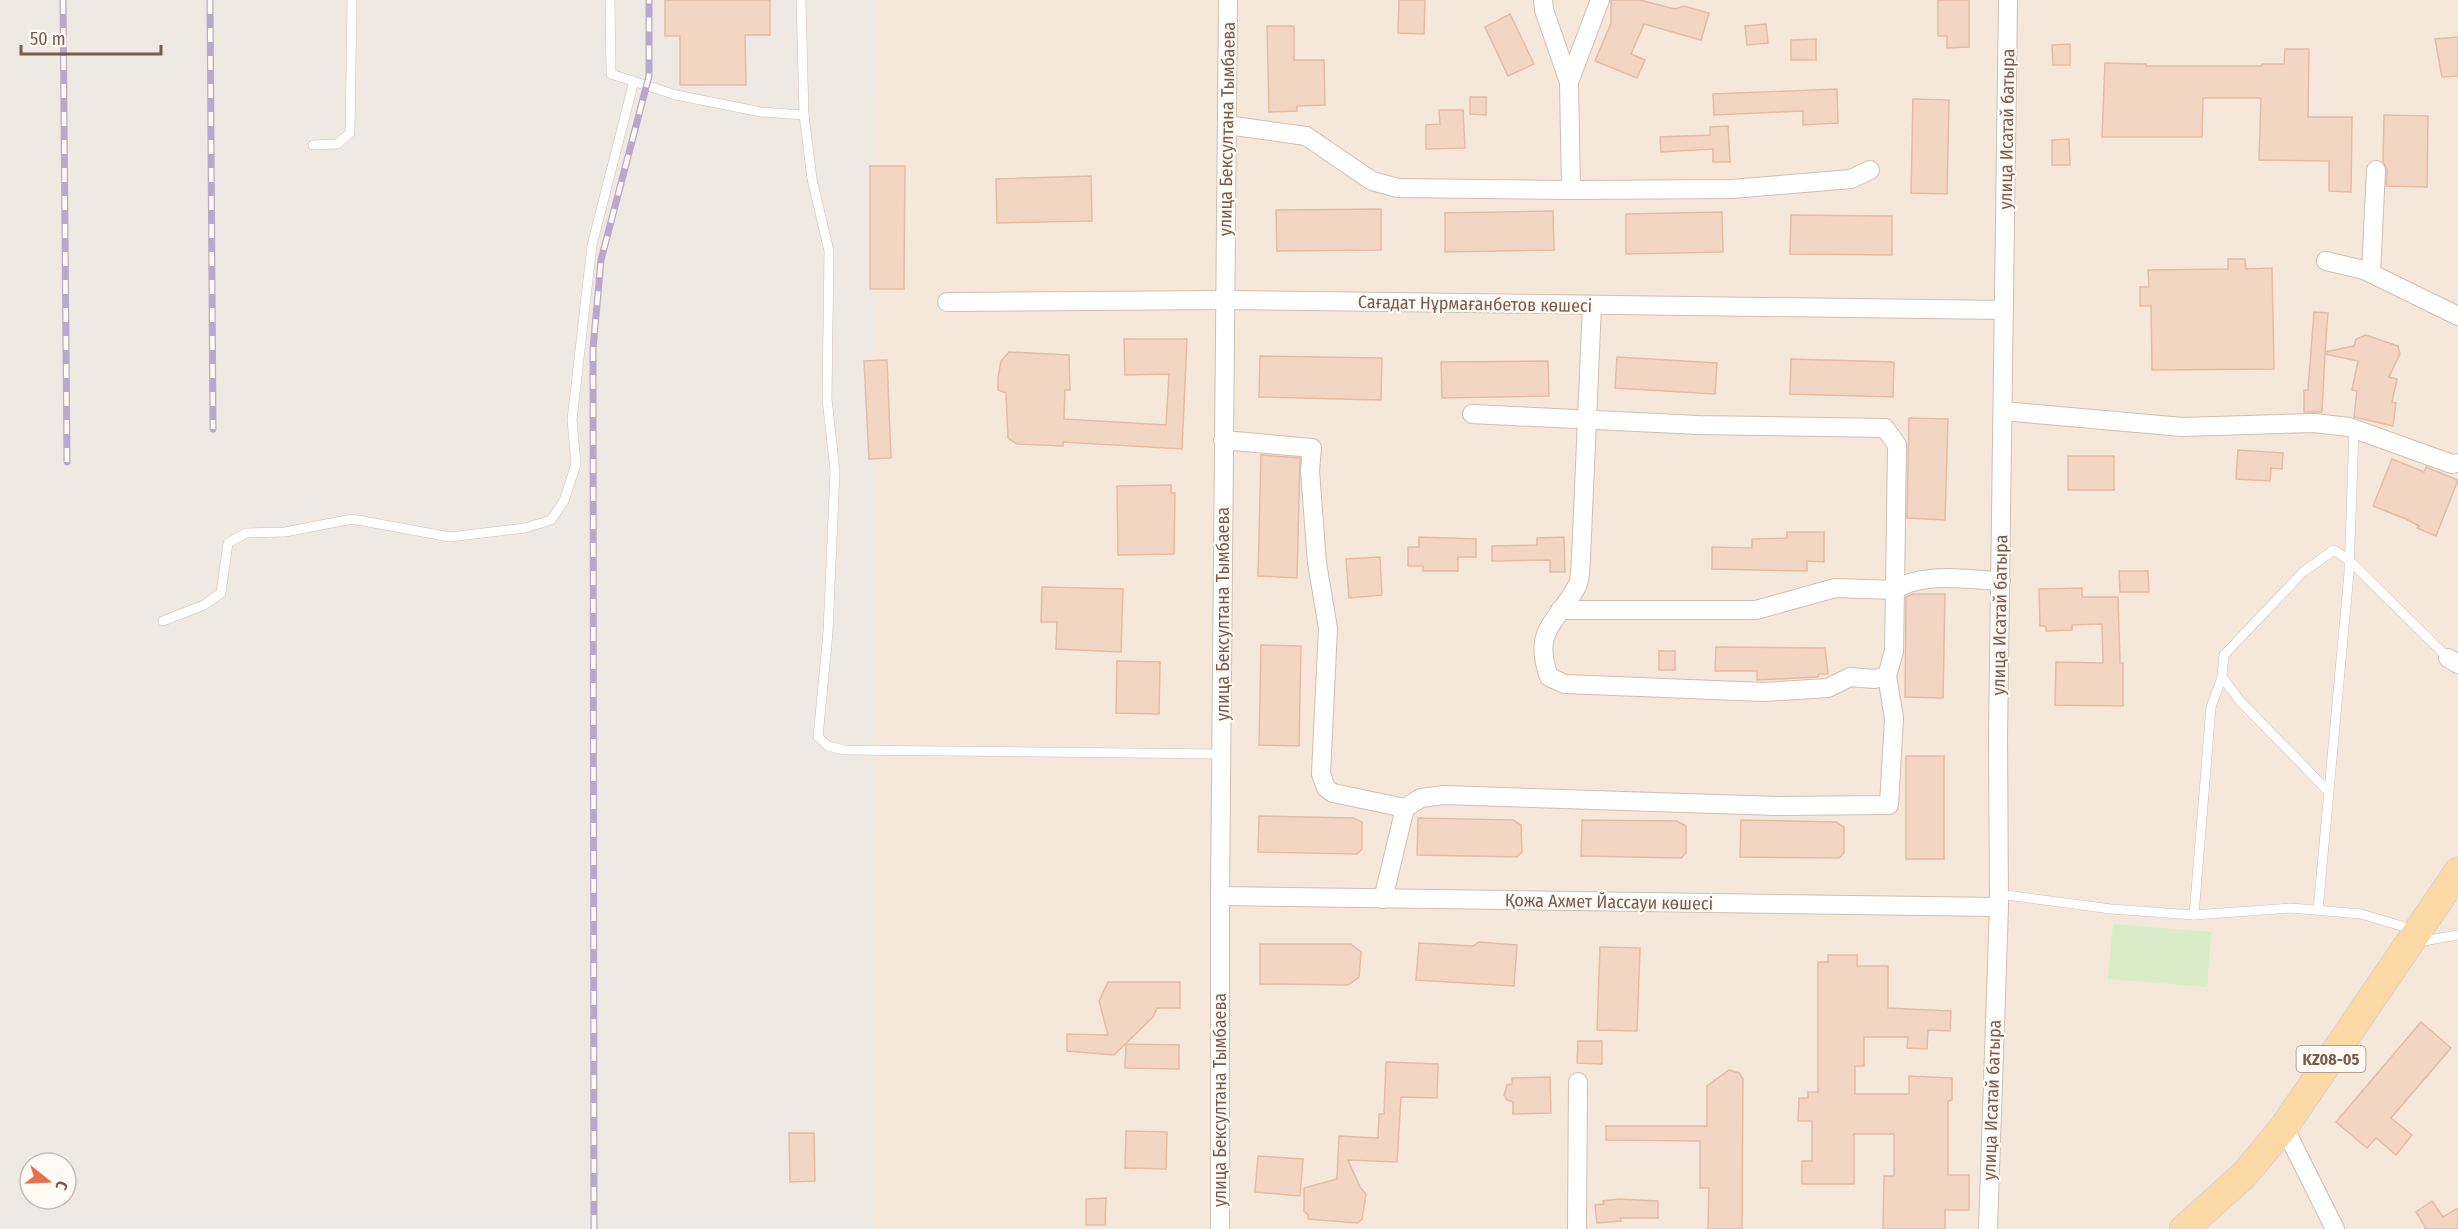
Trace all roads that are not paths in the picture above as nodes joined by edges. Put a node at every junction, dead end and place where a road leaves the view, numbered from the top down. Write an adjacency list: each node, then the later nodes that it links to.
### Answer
1 (352, 0): 12 (lane)
2 (610, 0): 8 (lane)
3 (801, 0): 10 (lane)
4 (1228, 0): 11 (street, улица Бексултана Тымбаева)
5 (1543, 0): 9 (street)
6 (1600, 0): 9 (street)
7 (2008, 0): 21 (street, улица Исатай батыра)
8 (634, 81): 10 (lane); 33 (lane)
9 (1569, 82): 15 (street)
10 (804, 115): 37 (lane)
11 (1227, 125): 15 (street); 18 (street, улица Бексултана Тымбаева)
12 (313, 145)
13 (1870, 170): 15 (street)
14 (2376, 170): 17 (street)
15 (1571, 190)
16 (2326, 261): 17 (street)
17 (2371, 273): 22 (street)
18 (1224, 300): 19 (street, Сағадат Нұрмағанбетов көшесі); 20 (street, Сағадат Нұрмағанбетов көшесі); 27 (street, улица Бексултана Тымбаева)
19 (947, 302)
20 (1592, 305): 21 (street, Сағадат Нұрмағанбетов көшесі); 25 (street)
21 (2004, 310): 23 (street, улица Исатай батыра)
22 (2458, 316)
23 (2003, 411): 26 (street); 30 (street, улица Исатай батыра)
24 (1472, 414): 25 (street)
25 (1586, 419): 31 (street); 32 (street)
26 (2354, 429): 28 (street); 29 (lane)
27 (1223, 440): 37 (street, улица Бексултана Тымбаева); 39 (street)
28 (2458, 463)
29 (2350, 561): 34 (lane); 36 (lane); 38 (lane)
30 (2001, 581): 31 (street); 43 (street, улица Исатай батыра)
31 (1895, 590): 32 (street); 35 (street)
32 (1560, 610): 35 (street)
33 (163, 621)
34 (2453, 661)
35 (1887, 676): 39 (street)
36 (2222, 677): 38 (lane); 45 (lane)
37 (1222, 754): 41 (street, улица Бексултана Тымбаева)
38 (2329, 792): 44 (lane)
39 (1405, 808): 42 (street)
40 (2458, 872): 47 (main road, KZ08-05)
41 (1220, 896): 42 (street, Қожа Ахмет Йассауи көшесі); 50 (street, улица Бексултана Тымбаева)
42 (1383, 899): 43 (street, Қожа Ахмет Йассауи көшесі)
43 (1999, 900): 45 (lane); 52 (street, улица Исатай батыра)
44 (2318, 910): 45 (lane); 47 (lane)
45 (2194, 915)
46 (2458, 934): 47 (lane)
47 (2414, 937): 49 (main road, KZ08-05)
48 (1578, 1082): 51 (street)
49 (2284, 1126): 53 (main road, KZ08-05); 54 (street)
50 (1220, 1229)
51 (1577, 1229)
52 (1988, 1229)
53 (2184, 1229)
54 (2335, 1229)

